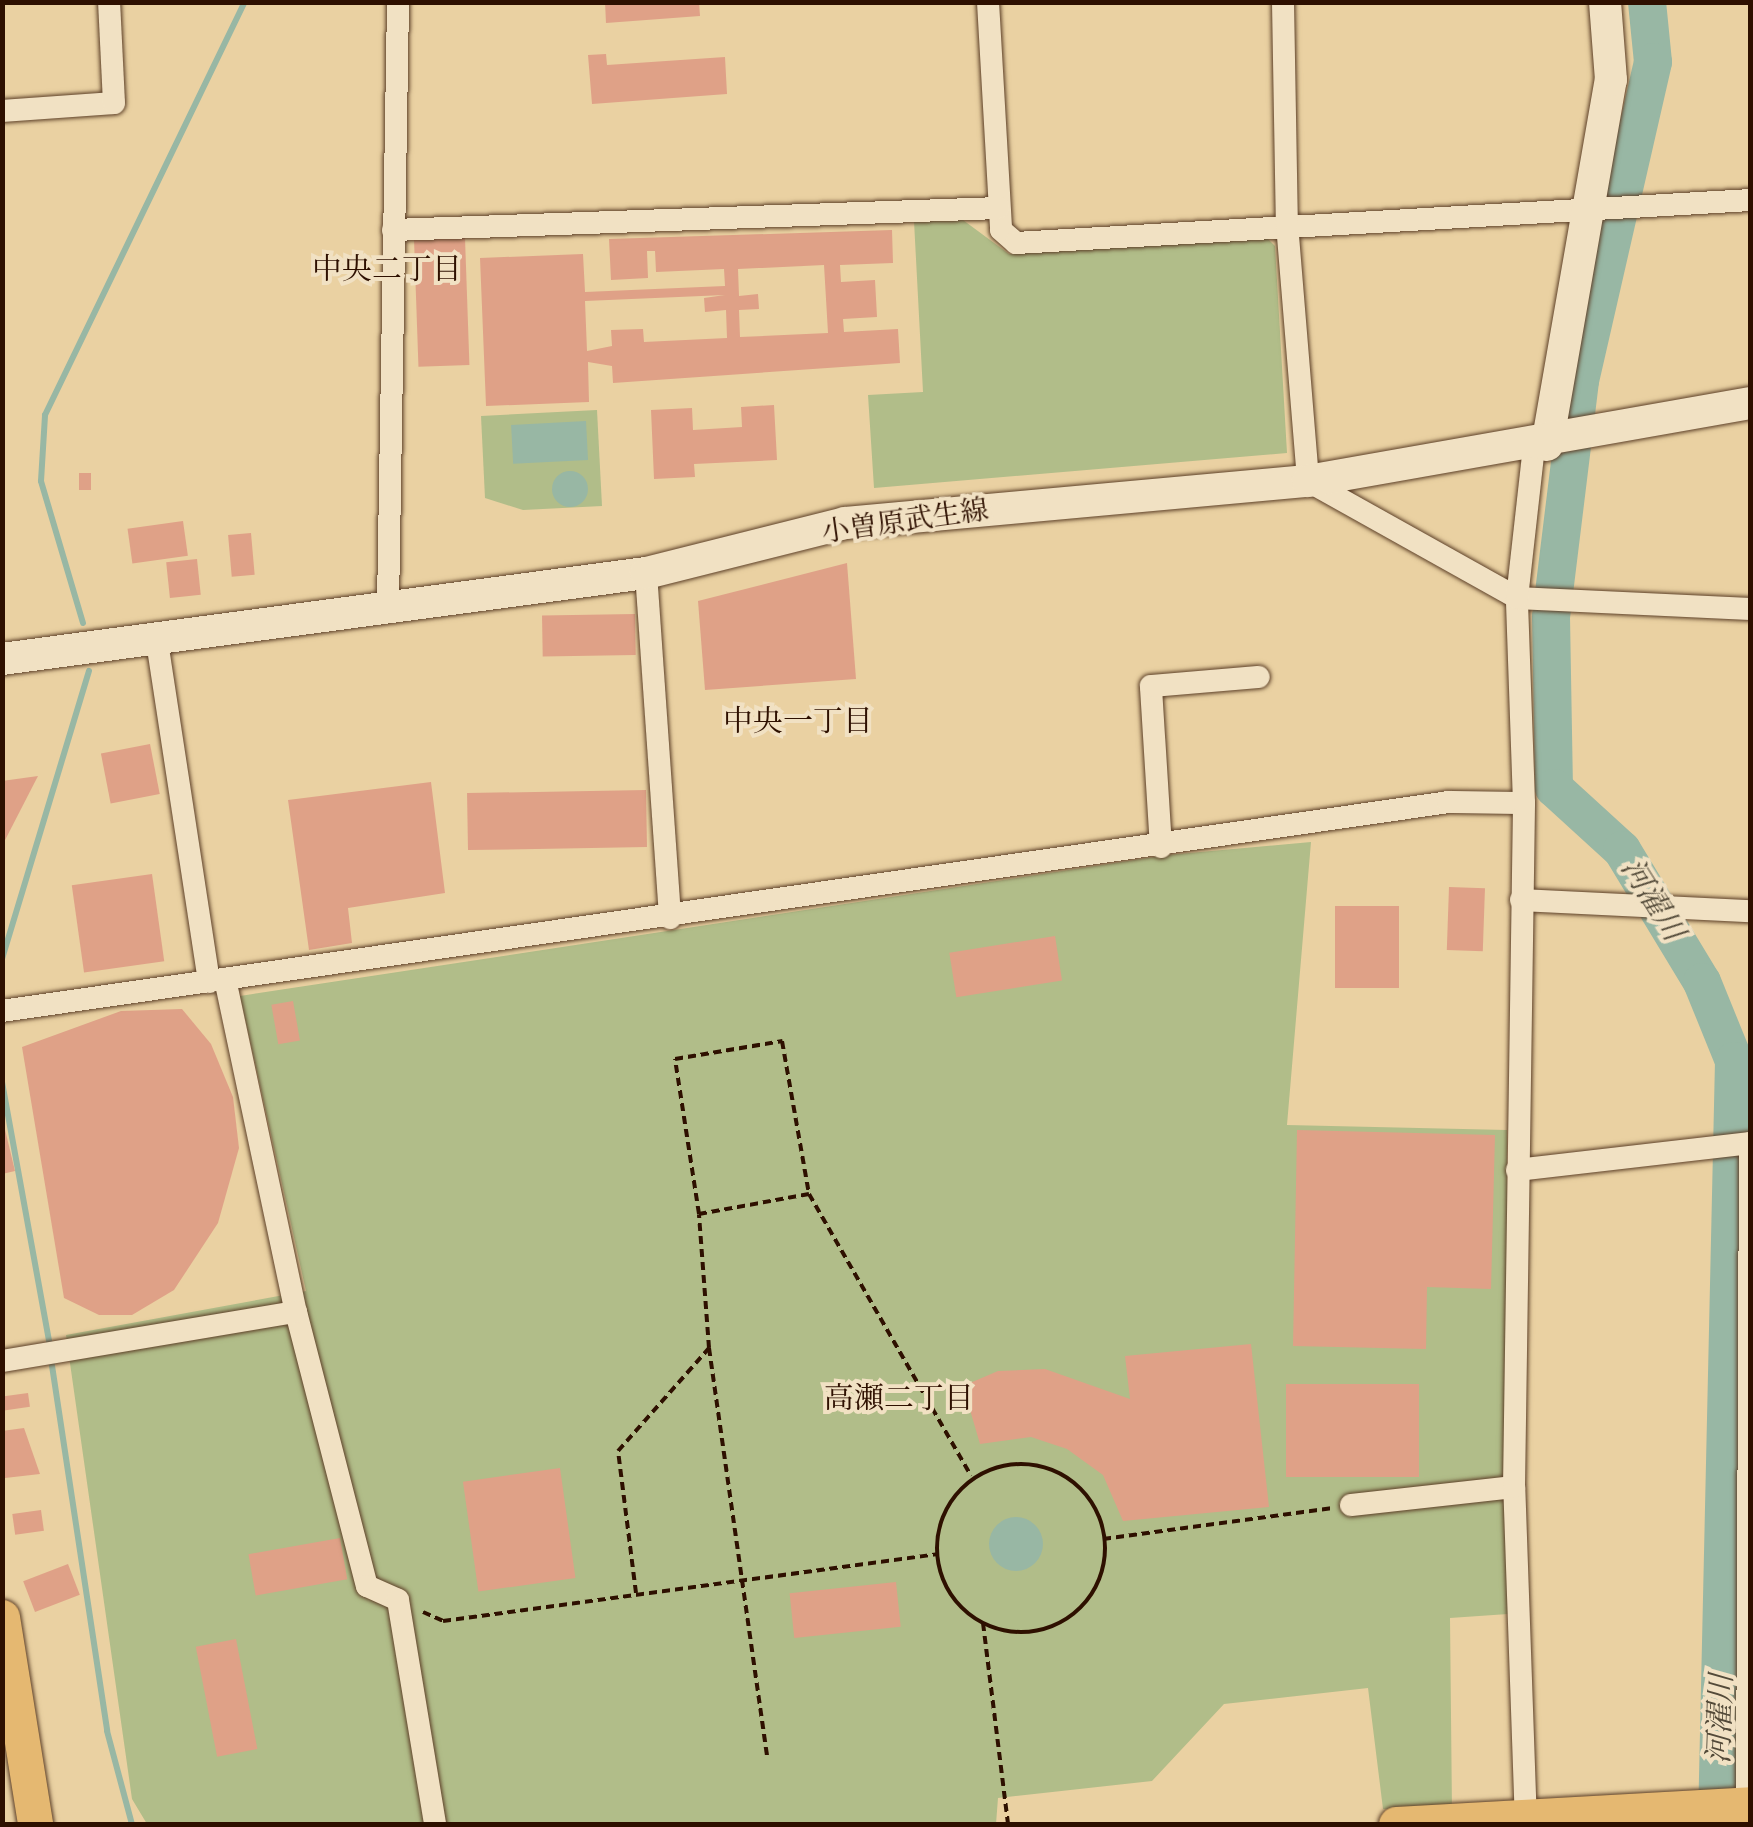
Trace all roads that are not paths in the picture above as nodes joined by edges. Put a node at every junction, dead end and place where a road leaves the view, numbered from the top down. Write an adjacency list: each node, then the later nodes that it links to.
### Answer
1 (110, 2): 6 (street)
2 (398, 2): 11 (street)
3 (988, 2): 9 (street)
4 (1282, 2): 10 (street)
5 (1606, 2): 8 (main road)
6 (2, 111)
7 (1750, 200): 8 (street)
8 (1594, 205): 10 (street); 13 (main road)
9 (999, 208): 10 (street); 11 (street)
10 (1287, 224): 14 (street)
11 (393, 230): 17 (street)
12 (1750, 403): 13 (main road, 小曽原武生線)
13 (1552, 443): 14 (main road, 小曽原武生線); 16 (street)
14 (1308, 481): 15 (main road, 小曽原武生線); 16 (street)
15 (646, 573): 17 (main road, 小曽原武生線); 26 (street)
16 (1517, 598): 18 (street); 22 (street)
17 (388, 606): 19 (main road, 小曽原武生線)
18 (1750, 609)
19 (156, 635): 20 (main road, 小曽原武生線); 27 (street)
20 (2, 660)
21 (1259, 677): 23 (street)
22 (1524, 803): 23 (street); 24 (street)
23 (1161, 848): 26 (street)
24 (1521, 900): 25 (street); 30 (street)
25 (1750, 911)
26 (670, 918): 27 (street)
27 (217, 980): 28 (street); 31 (street)
28 (2, 1011)
29 (1750, 1143): 30 (street); 36 (street)
30 (1517, 1170): 33 (street)
31 (296, 1312): 32 (street); 39 (street)
32 (2, 1361)
33 (1514, 1487): 34 (street); 37 (street)
34 (1350, 1506)
35 (2, 1618): 38 (main road)
36 (1745, 1805): 37 (main road)
37 (1526, 1821): 40 (main road)
38 (34, 1824)
39 (435, 1824)
40 (1396, 1824)

